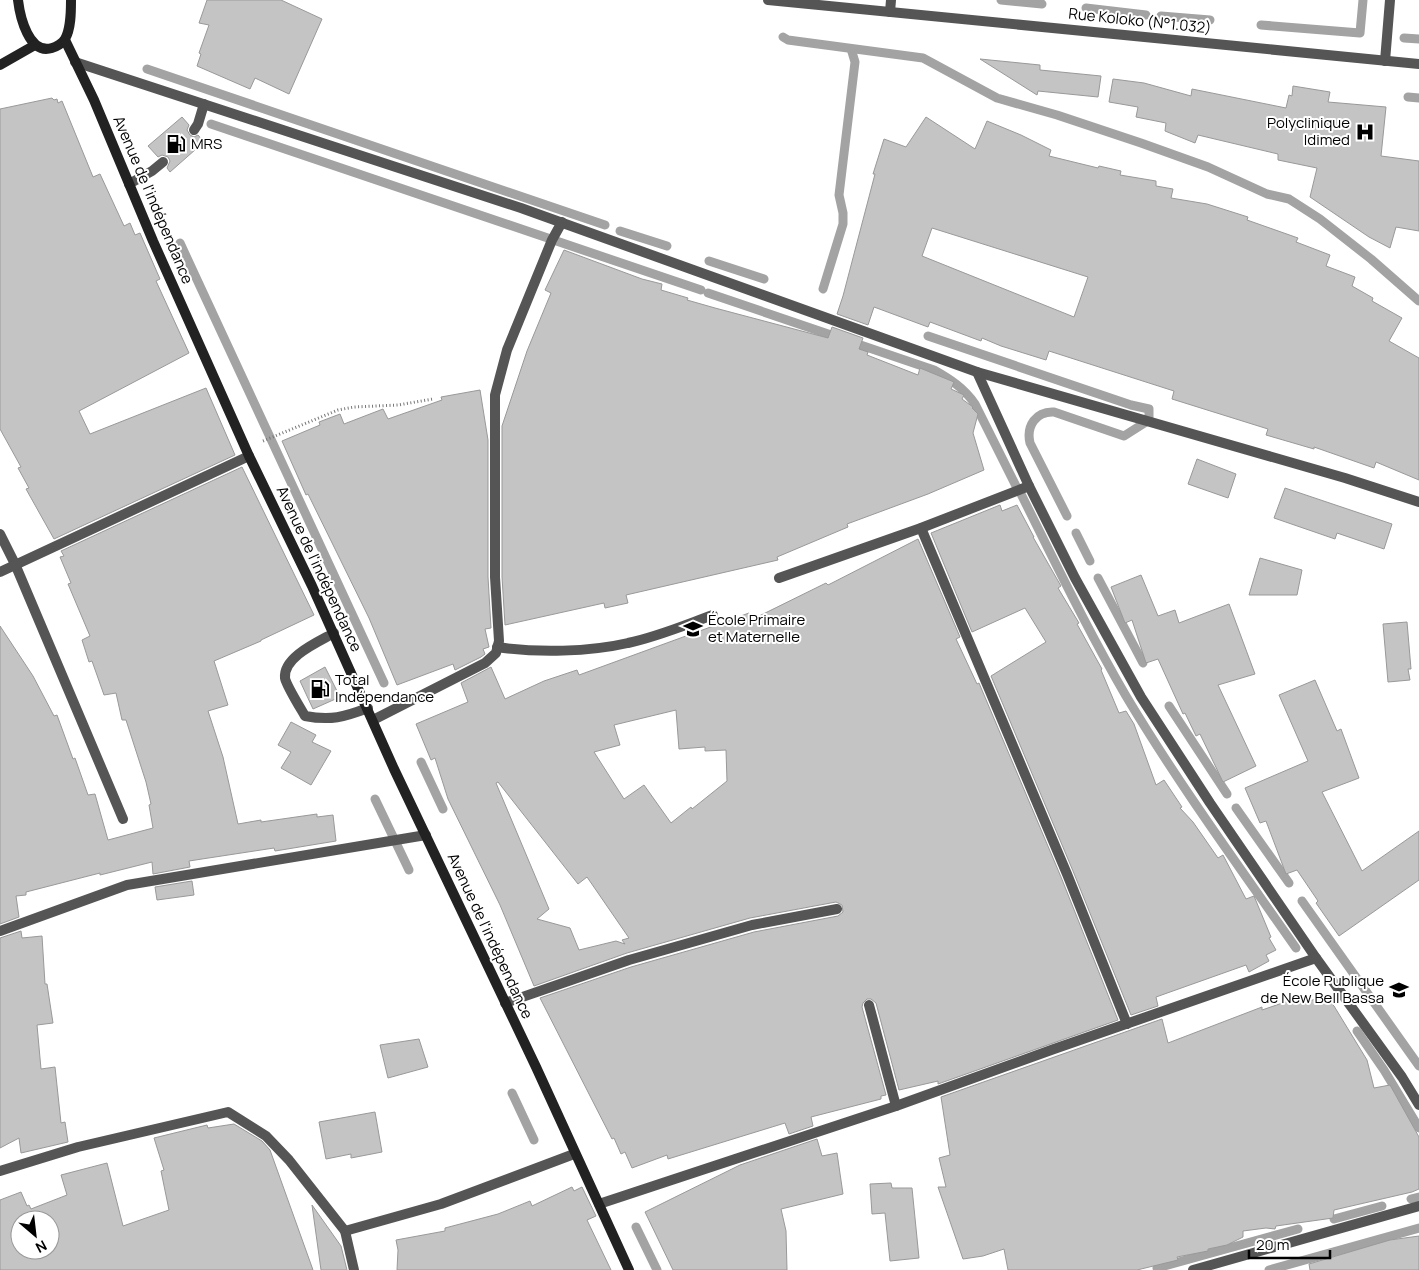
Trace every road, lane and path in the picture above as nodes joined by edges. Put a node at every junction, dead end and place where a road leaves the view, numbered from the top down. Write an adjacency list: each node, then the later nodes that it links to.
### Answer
1 (18, 0): 8 (main road)
2 (72, 0): 7 (main road)
3 (768, 0): 6 (street, Rue Koloko (N°1.032))
4 (891, 0): 6 (street)
5 (1390, 0): 9 (street)
6 (890, 12): 9 (street, Rue Koloko (N°1.032))
7 (65, 40): 8 (main road); 10 (main road, Avenue de l'indépendance)
8 (35, 45): 12 (main road)
9 (1385, 61): 11 (street, Rue Koloko (N°1.032))
10 (75, 62): 13 (street); 16 (main road, Avenue de l'indépendance)
11 (1419, 64)
12 (0, 65)
13 (204, 104): 14 (street); 17 (street)
14 (194, 130)
15 (163, 162): 16 (street)
16 (129, 184): 20 (main road, Avenue de l'indépendance)
17 (562, 222): 18 (street); 30 (street)
18 (976, 372): 21 (street); 22 (street)
19 (433, 399): 20 (path)
20 (247, 452): 25 (street); 29 (main road, Avenue de l'indépendance)
21 (1029, 486): 23 (street); 37 (street)
22 (1419, 502)
23 (922, 528): 27 (street); 40 (street)
24 (0, 534): 25 (street)
25 (15, 564): 26 (street); 33 (street)
26 (0, 572)
27 (779, 578)
28 (713, 615): 30 (street)
29 (334, 633): 31 (main road, Avenue de l'indépendance); 31 (street)
30 (497, 647): 32 (street)
31 (368, 708): 32 (main road, Avenue de l'indépendance)
32 (373, 720): 34 (main road, Avenue de l'indépendance)
33 (123, 819)
34 (426, 835): 36 (street); 38 (main road, Avenue de l'indépendance)
35 (837, 909): 38 (street)
36 (0, 930)
37 (1316, 958): 40 (street); 41 (street)
38 (505, 1003): 43 (main road, Avenue de l'indépendance)
39 (869, 1005): 42 (street)
40 (1127, 1024): 42 (street)
41 (1419, 1105)
42 (896, 1106): 45 (street)
43 (574, 1154): 45 (main road, Avenue de l'indépendance); 47 (street)
44 (0, 1171): 47 (street)
45 (599, 1204): 49 (main road, Avenue de l'indépendance)
46 (1419, 1206): 50 (street)
47 (345, 1231): 48 (street)
48 (354, 1270)
49 (629, 1270)
50 (1193, 1270)

